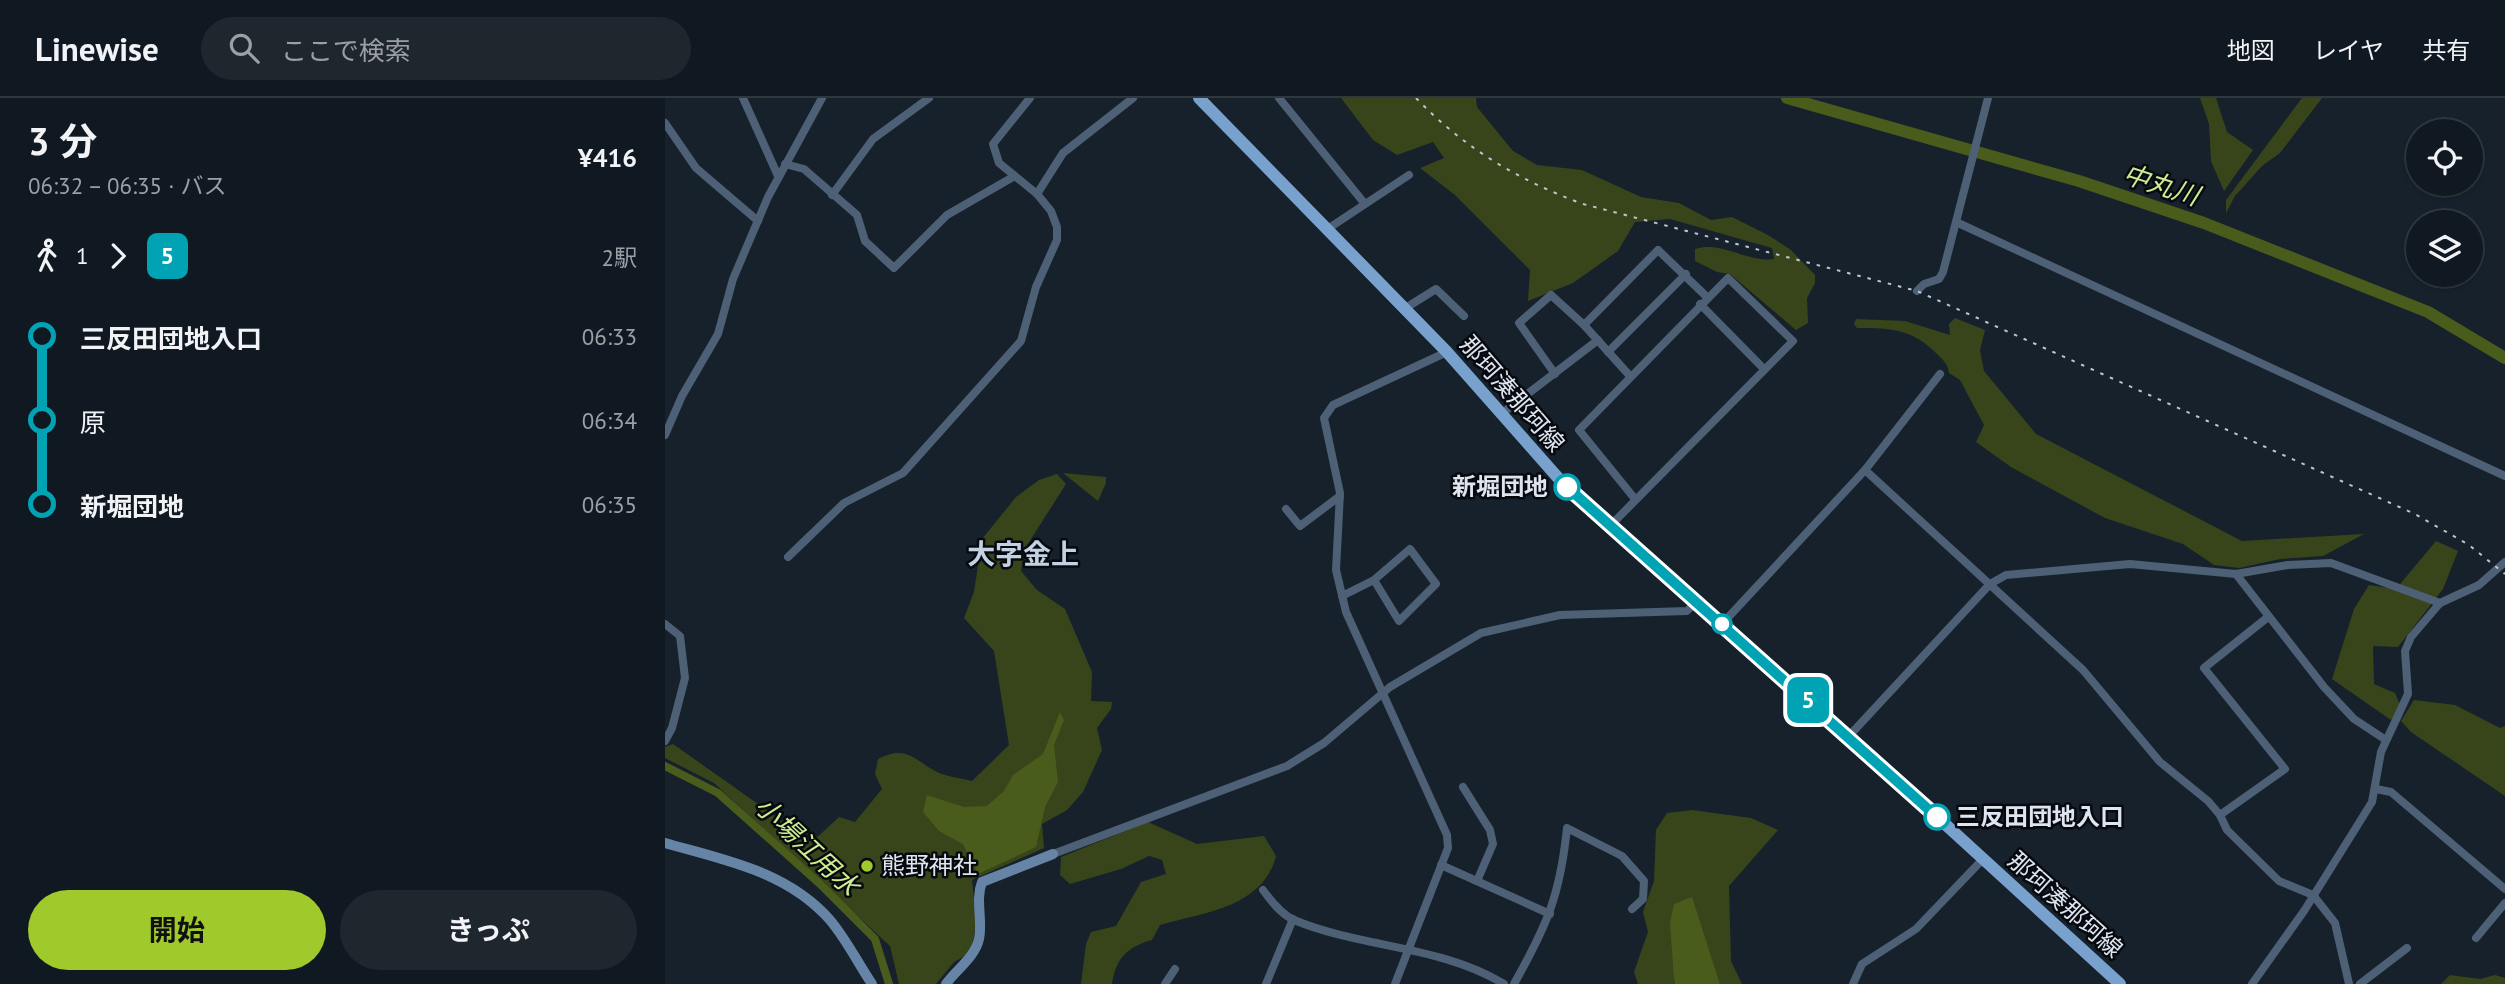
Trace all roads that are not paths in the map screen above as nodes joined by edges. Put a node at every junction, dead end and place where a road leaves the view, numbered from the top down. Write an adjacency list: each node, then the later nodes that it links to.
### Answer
1 (743, 98): 12 (street)
2 (822, 98): 10 (street)
3 (929, 98): 15 (street)
4 (1030, 98): 13 (street)
5 (1133, 98): 14 (street)
6 (1199, 98): 19 (main road, 那珂湊那珂線)
7 (1279, 98): 16 (street)
8 (1988, 98): 18 (street)
9 (665, 124): 17 (street)
10 (785, 164): 12 (street); 15 (street)
11 (1409, 175): 16 (street)
12 (778, 176): 17 (street)
13 (1013, 177): 14 (street); 15 (street)
14 (1037, 194): 42 (street)
15 (832, 195)
16 (1365, 204): 19 (street)
17 (758, 221): 35 (street)
18 (1956, 222): 21 (street); 37 (street)
19 (1326, 230): 24 (main road, 那珂湊那珂線)
20 (1686, 274): 22 (street); 26 (street); 29 (street)
21 (1917, 291)
22 (1707, 297): 23 (street); 30 (street)
23 (1700, 304): 30 (street); 33 (street)
24 (1404, 309): 25 (street); 28 (main road, 那珂湊那珂線)
25 (1464, 316)
26 (1584, 325): 27 (street); 31 (street)
27 (1598, 340): 29 (street); 31 (street)
28 (1447, 352): 34 (main road, 那珂湊那珂線); 38 (street)
29 (1608, 352): 33 (street)
30 (1765, 369): 39 (street)
31 (1555, 374): 34 (street)
32 (1940, 374): 36 (street)
33 (1630, 376): 39 (street)
34 (1500, 415): 41 (main road, 那珂湊那珂線)
35 (665, 435)
36 (1865, 470): 46 (street); 52 (street)
37 (2505, 476)
38 (1341, 496): 40 (street); 47 (street)
39 (1635, 499): 41 (street)
40 (1286, 509)
41 (1609, 527): 48 (main road, 那珂湊那珂線)
42 (787, 557)
43 (2505, 562): 49 (street)
44 (2236, 574): 46 (street); 49 (street); 50 (street)
45 (1374, 580): 45 (street); 47 (street)
46 (1990, 584): 54 (street); 59 (street)
47 (1342, 596): 53 (street)
48 (1696, 602): 52 (main road, 那珂湊那珂線); 53 (street)
49 (2440, 603): 55 (street)
50 (2268, 617): 55 (street); 59 (street)
51 (665, 624): 56 (street)
52 (1722, 624): 54 (main road, 那珂湊那珂線)
53 (1381, 694): 61 (street); 63 (street)
54 (1849, 736): 62 (main road, 那珂湊那珂線)
55 (2386, 740): 58 (street)
56 (665, 741)
57 (1464, 787): 64 (street)
58 (2376, 789): 65 (street); 67 (street)
59 (2220, 815): 67 (street)
60 (665, 843): 76 (street)
61 (1053, 854): 77 (street)
62 (1983, 859): 83 (street); 84 (main road, 那珂湊那珂線)
63 (1441, 865): 64 (street); 74 (street)
64 (1477, 881): 70 (street)
65 (2505, 889)
66 (1263, 890): 71 (street)
67 (2313, 895): 85 (street); 86 (street)
68 (2505, 903): 72 (street)
69 (1632, 909): 70 (street)
70 (1550, 914): 82 (street)
71 (1293, 919): 74 (street); 79 (street)
72 (2476, 938)
73 (2407, 948): 87 (street)
74 (1408, 951): 80 (street); 81 (street)
75 (1175, 969): 78 (street)
76 (871, 984)
77 (946, 984)
78 (1165, 984)
79 (1266, 984)
80 (1395, 984)
81 (1504, 984)
82 (1514, 984)
83 (1853, 984)
84 (2120, 984)
85 (2252, 984)
86 (2349, 984)
87 (2360, 984)

